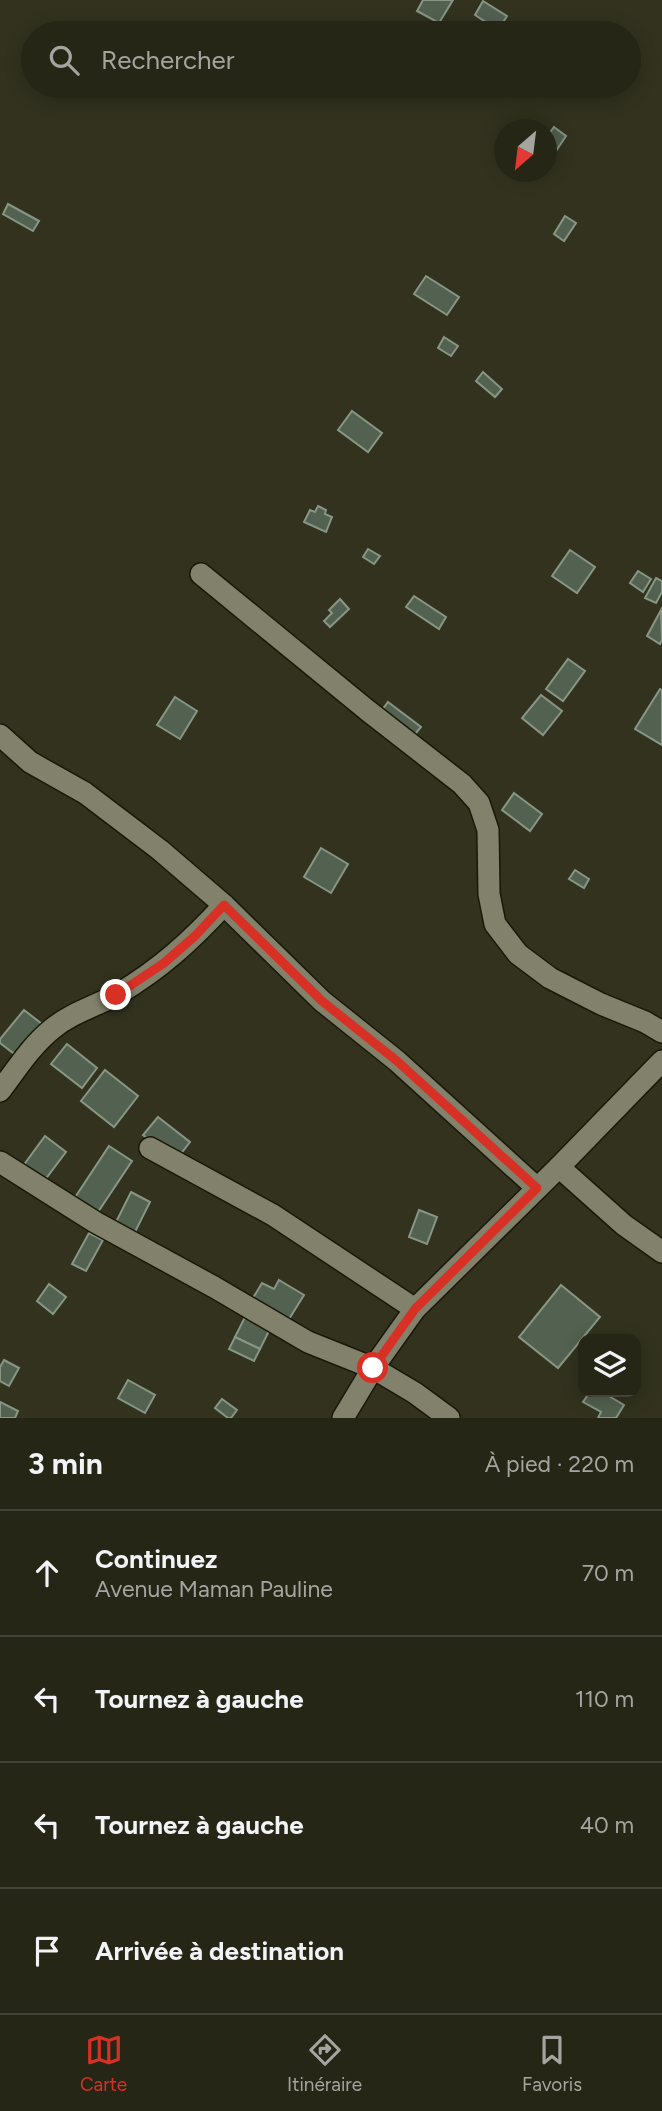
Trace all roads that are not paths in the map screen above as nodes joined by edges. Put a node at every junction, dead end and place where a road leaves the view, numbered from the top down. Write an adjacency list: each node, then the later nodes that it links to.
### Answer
1 (201, 574): 4 (street)
2 (0, 735): 3 (street)
3 (224, 905): 6 (street); 10 (street)
4 (662, 1032)
5 (662, 1061): 9 (street)
6 (0, 1091)
7 (150, 1148): 12 (street)
8 (0, 1162): 13 (street)
9 (559, 1167): 10 (street); 11 (street)
10 (537, 1188): 12 (street)
11 (662, 1252)
12 (415, 1309): 13 (street)
13 (373, 1368): 14 (street); 15 (street)
14 (343, 1418)
15 (449, 1418)

